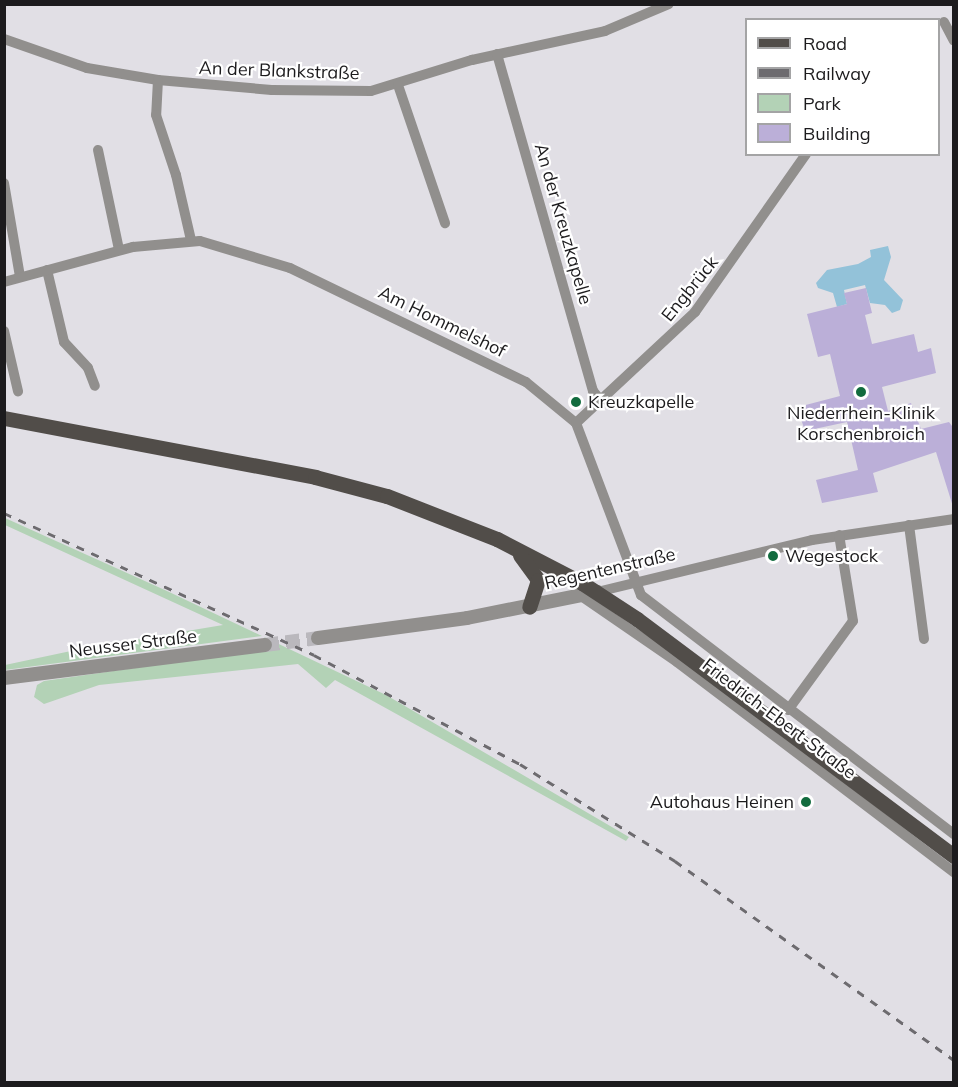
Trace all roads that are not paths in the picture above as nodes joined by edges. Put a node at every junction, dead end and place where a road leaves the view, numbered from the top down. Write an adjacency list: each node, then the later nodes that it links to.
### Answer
1 (669, 4): 5 (street, An der Blankstraße)
2 (945, 21): 4 (street)
3 (4, 39): 6 (street, An der Blankstraße)
4 (954, 41)
5 (497, 54): 7 (street, An der Blankstraße); 20 (street, An der Kreuzkapelle)
6 (158, 80): 7 (street, An der Blankstraße); 12 (street)
7 (398, 85): 11 (street)
8 (98, 150): 13 (street)
9 (805, 156): 20 (street, Engbrück)
10 (4, 183): 15 (street)
11 (445, 223)
12 (190, 240): 13 (street, Am Hommelshof); 22 (street, Am Hommelshof)
13 (119, 250): 14 (street, Am Hommelshof)
14 (47, 270): 15 (street, Am Hommelshof); 18 (street)
15 (20, 277): 16 (street, Am Hommelshof)
16 (4, 282)
17 (4, 331): 19 (street)
18 (95, 386)
19 (18, 391)
20 (601, 401): 22 (street, Engbrück)
21 (4, 418): 26 (main road)
22 (576, 423): 27 (street)
23 (954, 519): 24 (street, Regentenstraße)
24 (909, 525): 25 (street, Regentenstraße); 32 (street)
25 (839, 535): 27 (street, Regentenstraße); 35 (street)
26 (508, 545): 28 (main road); 30 (main road)
27 (633, 582): 28 (street, Regentenstraße); 35 (street, Friedrich-Ebert-Straße)
28 (597, 592): 29 (street, Regentenstraße); 37 (main road)
29 (581, 596): 30 (street, Regentenstraße); 38 (street, Friedrich-Ebert-Straße)
30 (529, 607): 31 (street, Regentenstraße)
31 (318, 638)
32 (924, 639)
33 (265, 645): 34 (street, Neusser Straße)
34 (4, 678)
35 (788, 710): 36 (street, Friedrich-Ebert-Straße)
36 (954, 834)
37 (954, 856)
38 (954, 872)

